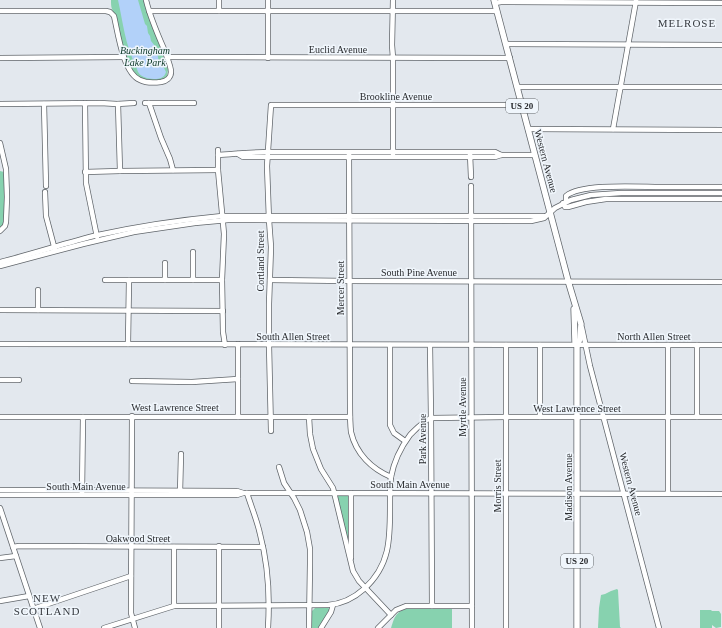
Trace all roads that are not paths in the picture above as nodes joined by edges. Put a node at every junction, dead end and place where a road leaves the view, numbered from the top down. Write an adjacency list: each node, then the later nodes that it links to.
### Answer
1 (146, 0): 9 (street)
2 (220, 0): 10 (street)
3 (268, 0): 11 (street)
4 (393, 0): 12 (street)
5 (636, 1): 6 (street); 7 (street); 15 (street)
6 (495, 2): 13 (main road, Western Avenue / US 20)
7 (722, 3)
8 (0, 10): 17 (street)
9 (149, 11): 10 (street); 18 (street)
10 (219, 11): 11 (street)
11 (268, 11): 12 (street); 20 (street)
12 (393, 11): 13 (street); 21 (street)
13 (497, 11): 14 (main road, Western Avenue / US 20)
14 (506, 44): 15 (street); 22 (main road, Western Avenue / US 20)
15 (628, 45): 16 (street); 24 (street)
16 (722, 45)
17 (124, 57): 18 (street); 19 (street)
18 (167, 57): 20 (street, Euclid Avenue)
19 (0, 58)
20 (268, 58): 21 (street, Euclid Avenue)
21 (393, 58): 22 (street, Euclid Avenue); 33 (street)
22 (510, 58): 23 (main road, Western Avenue / US 20)
23 (517, 87): 24 (street); 34 (main road, Western Avenue / US 20)
24 (620, 87): 25 (street); 36 (street)
25 (722, 87)
26 (85, 103): 30 (street); 31 (street); 49 (street)
27 (134, 103): 31 (street)
28 (194, 103): 46 (street)
29 (0, 104): 30 (street)
30 (44, 104): 51 (street)
31 (118, 104): 48 (street)
32 (271, 105): 33 (street, Brookline Avenue); 39 (street, Cortland Street)
33 (393, 105): 34 (street, Brookline Avenue); 40 (street)
34 (522, 105): 35 (main road, Western Avenue / US 20)
35 (528, 129): 36 (street); 41 (main road, Western Avenue / US 20)
36 (613, 129): 37 (street)
37 (722, 130)
38 (0, 146): 45 (street)
39 (268, 154): 42 (street); 47 (street); 66 (street, Cortland Street)
40 (393, 154): 42 (street); 43 (street)
41 (535, 154): 43 (street); 64 (main road, Western Avenue / US 20)
42 (349, 155): 67 (street, Mercer Street)
43 (471, 155): 50 (street)
44 (0, 169): 45 (street)
45 (6, 169): 69 (street)
46 (173, 170): 47 (street); 48 (street)
47 (218, 170): 65 (street)
48 (120, 171): 49 (street)
49 (86, 172): 70 (street)
50 (471, 177)
51 (46, 186)
52 (471, 186): 68 (street, Myrtle Avenue)
53 (621, 187): 54 (street); 57 (street); 63 (street)
54 (668, 187): 55 (street); 58 (street)
55 (722, 187)
56 (45, 192): 71 (street)
57 (621, 193): 58 (street); 60 (street); 63 (street)
58 (668, 193): 59 (street); 61 (street)
59 (722, 193)
60 (621, 199): 61 (street); 63 (street)
61 (668, 199): 62 (street)
62 (722, 199)
63 (565, 203): 64 (street)
64 (548, 214): 68 (street); 84 (main road, Western Avenue / US 20)
65 (222, 218): 66 (street); 70 (street); 80 (street)
66 (268, 218): 67 (street); 81 (street, Cortland Street)
67 (349, 218): 68 (street); 82 (street, Mercer Street)
68 (471, 218): 83 (street, Myrtle Avenue)
69 (0, 231)
70 (98, 238): 71 (street)
71 (55, 250): 73 (street); 75 (street)
72 (193, 252): 79 (street)
73 (0, 262)
74 (165, 263): 78 (street)
75 (0, 266)
76 (105, 280): 77 (street)
77 (128, 280): 78 (street); 90 (street)
78 (165, 280): 79 (street)
79 (193, 280): 80 (street)
80 (222, 280): 91 (street)
81 (270, 280): 82 (street, South Pine Avenue); 99 (street, Cortland Street)
82 (349, 281): 83 (street, South Pine Avenue); 101 (street, Mercer Street)
83 (471, 281): 84 (street, South Pine Avenue); 104 (street, Myrtle Avenue)
84 (568, 282): 85 (street, South Pine Avenue); 87 (main road, Western Avenue / US 20)
85 (722, 282)
86 (38, 290): 89 (street)
87 (574, 302): 92 (main road, Western Avenue / US 20); 93 (main road, Western Avenue / US 20)
88 (0, 310): 89 (street)
89 (38, 310): 90 (street)
90 (128, 310): 91 (street); 96 (street)
91 (222, 310): 97 (street)
92 (575, 320): 94 (street, Western Avenue); 107 (main road, Madison Avenue / US 20)
93 (581, 324): 94 (main road, Madison Avenue / US 20); 100 (street, Western Avenue)
94 (580, 337): 100 (street, Western Avenue); 107 (main road, Madison Avenue / US 20)
95 (0, 344): 96 (street, South Allen Street)
96 (128, 344): 97 (street, South Allen Street)
97 (225, 344): 98 (street, South Allen Street)
98 (238, 344): 99 (street, South Allen Street); 111 (street)
99 (269, 344): 101 (street, South Allen Street); 120 (street, Cortland Street)
100 (585, 344): 107 (street, South Allen Street); 108 (street, North Allen Street); 126 (street, Western Avenue)
101 (350, 345): 102 (street, South Allen Street); 122 (street, Mercer Street)
102 (390, 345): 103 (street, South Allen Street); 132 (street)
103 (430, 345): 104 (street, South Allen Street); 130 (street, Park Avenue)
104 (471, 345): 105 (street, South Allen Street); 123 (street, Myrtle Avenue)
105 (506, 345): 106 (street, South Allen Street); 117 (street, Morris Street)
106 (540, 345): 107 (street, South Allen Street); 124 (street)
107 (577, 345): 125 (main road, Madison Avenue / US 20)
108 (668, 345): 109 (street, North Allen Street); 127 (street)
109 (697, 345): 110 (street, North Allen Street); 128 (street)
110 (722, 345)
111 (238, 379): 114 (street); 116 (street)
112 (0, 380): 113 (street)
113 (19, 380)
114 (132, 381)
115 (132, 416): 116 (street, West Lawrence Street); 119 (street, West Lawrence Street); 139 (street)
116 (238, 416): 120 (street, West Lawrence Street)
117 (506, 416): 123 (street, West Lawrence Street); 124 (street, West Lawrence Street); 148 (street, Morris Street)
118 (0, 417): 119 (street, West Lawrence Street)
119 (83, 417): 138 (street)
120 (270, 417): 121 (street, West Lawrence Street); 131 (street, Cortland Street)
121 (309, 417): 122 (street, West Lawrence Street); 143 (street)
122 (350, 417): 135 (street, Mercer Street)
123 (471, 417): 130 (street, West Lawrence Street); 147 (street, Myrtle Avenue)
124 (540, 417): 125 (street, West Lawrence Street)
125 (577, 417): 126 (street, West Lawrence Street); 149 (main road, Madison Avenue / US 20)
126 (604, 417): 127 (street, West Lawrence Street); 150 (street, Western Avenue)
127 (668, 417): 128 (street, West Lawrence Street); 151 (street)
128 (697, 417): 129 (street, West Lawrence Street)
129 (722, 417)
130 (431, 418): 132 (street); 146 (street, Park Avenue)
131 (271, 431)
132 (406, 441): 135 (street)
133 (181, 454): 140 (street)
134 (279, 467): 142 (street)
135 (391, 477): 145 (street)
136 (0, 490): 137 (street, South Main Avenue)
137 (42, 493): 138 (street, South Main Avenue); 152 (street, South Main Avenue)
138 (82, 493): 139 (street, South Main Avenue)
139 (132, 493): 140 (street, South Main Avenue); 159 (street)
140 (180, 493): 141 (street, South Main Avenue)
141 (245, 493): 142 (street, South Main Avenue); 160 (street)
142 (291, 493): 143 (street, South Main Avenue); 168 (street)
143 (334, 493): 144 (street, South Main Avenue); 163 (street)
144 (351, 493): 145 (street, South Main Avenue); 163 (street)
145 (390, 493): 146 (street, South Main Avenue); 165 (street)
146 (431, 493): 147 (street, South Main Avenue); 173 (street, Park Avenue)
147 (472, 493): 148 (street, South Main Avenue); 174 (street, Myrtle Avenue)
148 (506, 493): 149 (street, South Main Avenue); 187 (street, Morris Street)
149 (577, 493): 150 (street, South Main Avenue); 188 (main road, Madison Avenue / US 20)
150 (624, 493): 151 (street, South Main Avenue); 189 (street, Western Avenue)
151 (668, 493): 153 (street, South Main Avenue)
152 (0, 494)
153 (722, 494)
154 (0, 508): 155 (street)
155 (1, 515): 158 (street)
156 (174, 546): 157 (street, Oakwood Street); 159 (street, Oakwood Street); 170 (street)
157 (219, 546): 160 (street, Oakwood Street); 171 (street)
158 (13, 547): 159 (street, Oakwood Street); 161 (street)
159 (132, 547): 164 (street)
160 (263, 547): 172 (street)
161 (16, 556): 162 (street); 166 (street)
162 (0, 558)
163 (351, 564): 165 (street)
164 (131, 576): 175 (street); 177 (street)
165 (365, 588): 169 (street); 176 (street)
166 (29, 596): 167 (street); 175 (street)
167 (0, 601)
168 (310, 605): 169 (street); 172 (street); 183 (street)
169 (333, 605): 184 (street)
170 (174, 606): 171 (street); 177 (street)
171 (219, 606): 172 (street); 181 (street)
172 (269, 606): 182 (street)
173 (432, 606): 174 (street); 176 (street)
174 (472, 606): 186 (street, Myrtle Avenue)
175 (33, 608): 178 (street)
176 (391, 615): 185 (street)
177 (132, 619): 179 (street); 180 (street)
178 (40, 628)
179 (104, 628)
180 (135, 628)
181 (219, 628)
182 (268, 628)
183 (309, 628)
184 (321, 628)
185 (378, 628)
186 (472, 628)
187 (506, 628)
188 (578, 628)
189 (659, 628)

